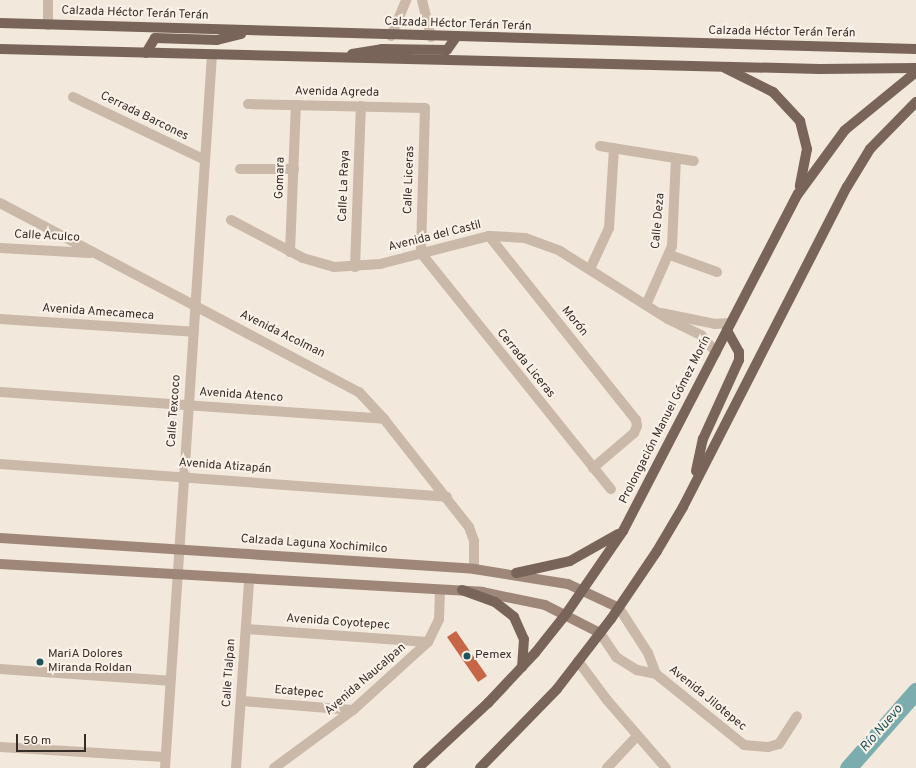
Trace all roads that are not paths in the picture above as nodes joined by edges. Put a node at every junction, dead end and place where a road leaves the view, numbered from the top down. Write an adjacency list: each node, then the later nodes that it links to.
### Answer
1 (48, 0): 5 (street)
2 (406, 0): 7 (street)
3 (422, 0): 8 (street)
4 (0, 23): 5 (main road, Calzada Héctor Terán Terán)
5 (48, 25): 6 (main road, Calzada Héctor Terán Terán)
6 (252, 31): 7 (main road, Calzada Héctor Terán Terán); 12 (main road)
7 (391, 36): 8 (main road, Calzada Héctor Terán Terán)
8 (431, 37): 9 (main road, Calzada Héctor Terán Terán)
9 (456, 38): 11 (main road, Calzada Héctor Terán Terán); 14 (main road)
10 (0, 49): 12 (main road)
11 (916, 49)
12 (146, 53): 13 (main road)
13 (212, 55): 14 (main road); 27 (street, Calle Texcoco)
14 (333, 58): 15 (main road)
15 (722, 66): 16 (main road); 31 (main road)
16 (916, 68)
17 (916, 72): 31 (main road, Prolongación Manuel Gómez Morín)
18 (73, 97): 27 (street, Cerrada Barcones)
19 (916, 102): 56 (main road)
20 (248, 104): 21 (street, Avenida Agreda)
21 (296, 105): 22 (street, Avenida Agreda); 30 (street, Gomara)
22 (361, 106): 23 (street, Avenida Agreda); 40 (street, Calle La Raya)
23 (425, 108): 38 (street, Calle Liceras)
24 (600, 146): 25 (street)
25 (614, 148): 26 (street); 41 (street)
26 (676, 158): 28 (street); 39 (street, Calle Deza)
27 (205, 160): 44 (street, Calle Texcoco)
28 (694, 161)
29 (240, 169): 30 (street)
30 (294, 169): 36 (street, Gomara)
31 (798, 194): 47 (main road, Prolongación Manuel Gómez Morín)
32 (0, 203): 37 (street, Avenida Acolman)
33 (231, 220): 36 (street, Avenida del Castil)
34 (489, 236): 38 (street, Avenida del Castil); 41 (street, Avenida del Castil); 54 (street, Morón)
35 (0, 248): 37 (street, Calle Aculco)
36 (290, 252): 40 (street, Avenida del Castil)
37 (93, 253): 44 (street, Avenida Acolman)
38 (420, 254): 40 (street, Avenida del Castil); 54 (street, Cerrada Liceras)
39 (670, 255): 42 (street); 43 (street, Calle Deza)
40 (355, 267)
41 (590, 269): 43 (street, Avenida del Castil)
42 (718, 272)
43 (646, 305): 45 (street, Avenida del Castil)
44 (195, 307): 48 (street, Calle Texcoco); 52 (street, Avenida Acolman)
45 (659, 312): 47 (street, Avenida del Castil); 49 (street, Avenida del Castil)
46 (0, 320): 48 (street, Avenida Amecameca)
47 (729, 327): 49 (main road, Prolongación Manuel Gómez Morín); 56 (main road)
48 (194, 332): 51 (street, Calle Texcoco)
49 (716, 352): 59 (main road, Prolongación Manuel Gómez Morín)
50 (0, 392): 51 (street, Avenida Atenco)
51 (189, 405): 52 (street, Avenida Atenco); 55 (street, Calle Texcoco)
52 (384, 419): 58 (street, Avenida Acolman)
53 (0, 464): 55 (street, Avenida Atizapán)
54 (593, 468): 57 (street, Cerrada Liceras)
55 (184, 477): 58 (street, Avenida Atizapán); 61 (street, Calle Texcoco)
56 (692, 486): 70 (main road)
57 (611, 489)
58 (447, 497): 63 (street, Avenida Acolman)
59 (623, 531): 64 (main road); 67 (main road, Prolongación Manuel Gómez Morín)
60 (0, 538): 61 (main road, Calzada Laguna Xochimilco)
61 (179, 549): 63 (main road, Calzada Laguna Xochimilco); 65 (street, Calle Texcoco)
62 (0, 564): 65 (main road)
63 (474, 568): 64 (main road, Calzada Laguna Xochimilco)
64 (516, 573): 67 (main road, Calzada Laguna Xochimilco)
65 (178, 575): 66 (main road); 79 (street, Calle Texcoco)
66 (249, 580): 68 (main road); 72 (street, Calle Tlalpan)
67 (583, 589): 70 (main road, Calzada Laguna Xochimilco); 71 (main road, Prolongación Manuel Gómez Morín)
68 (440, 590): 69 (main road); 74 (street, Avenida Naucalpan)
69 (462, 590): 71 (main road); 76 (main road)
70 (618, 608): 73 (main road); 78 (street, Avenida Jilotepec)
71 (566, 614): 73 (main road); 76 (main road, Prolongación Manuel Gómez Morín)
72 (246, 629): 74 (street, Avenida Coyotepec); 80 (street, Calle Tlalpan)
73 (600, 633): 75 (main road); 78 (street, Avenida Jilotepec)
74 (428, 642): 81 (street, Avenida Naucalpan)
75 (578, 661): 83 (street); 90 (main road)
76 (522, 667): 89 (main road, Prolongación Manuel Gómez Morín)
77 (0, 669): 79 (street)
78 (656, 674): 82 (street, Avenida Jilotepec)
79 (170, 680): 85 (street, Calle Texcoco)
80 (242, 701): 81 (street, Ecatepec); 87 (street, Calle Tlalpan)
81 (353, 710): 88 (street, Avenida Naucalpan)
82 (797, 716)
83 (637, 736): 91 (street); 92 (street)
84 (0, 747): 85 (street)
85 (165, 757): 86 (street, Calle Texcoco)
86 (164, 768)
87 (236, 768)
88 (274, 768)
89 (418, 768)
90 (480, 768)
91 (607, 768)
92 (666, 768)

